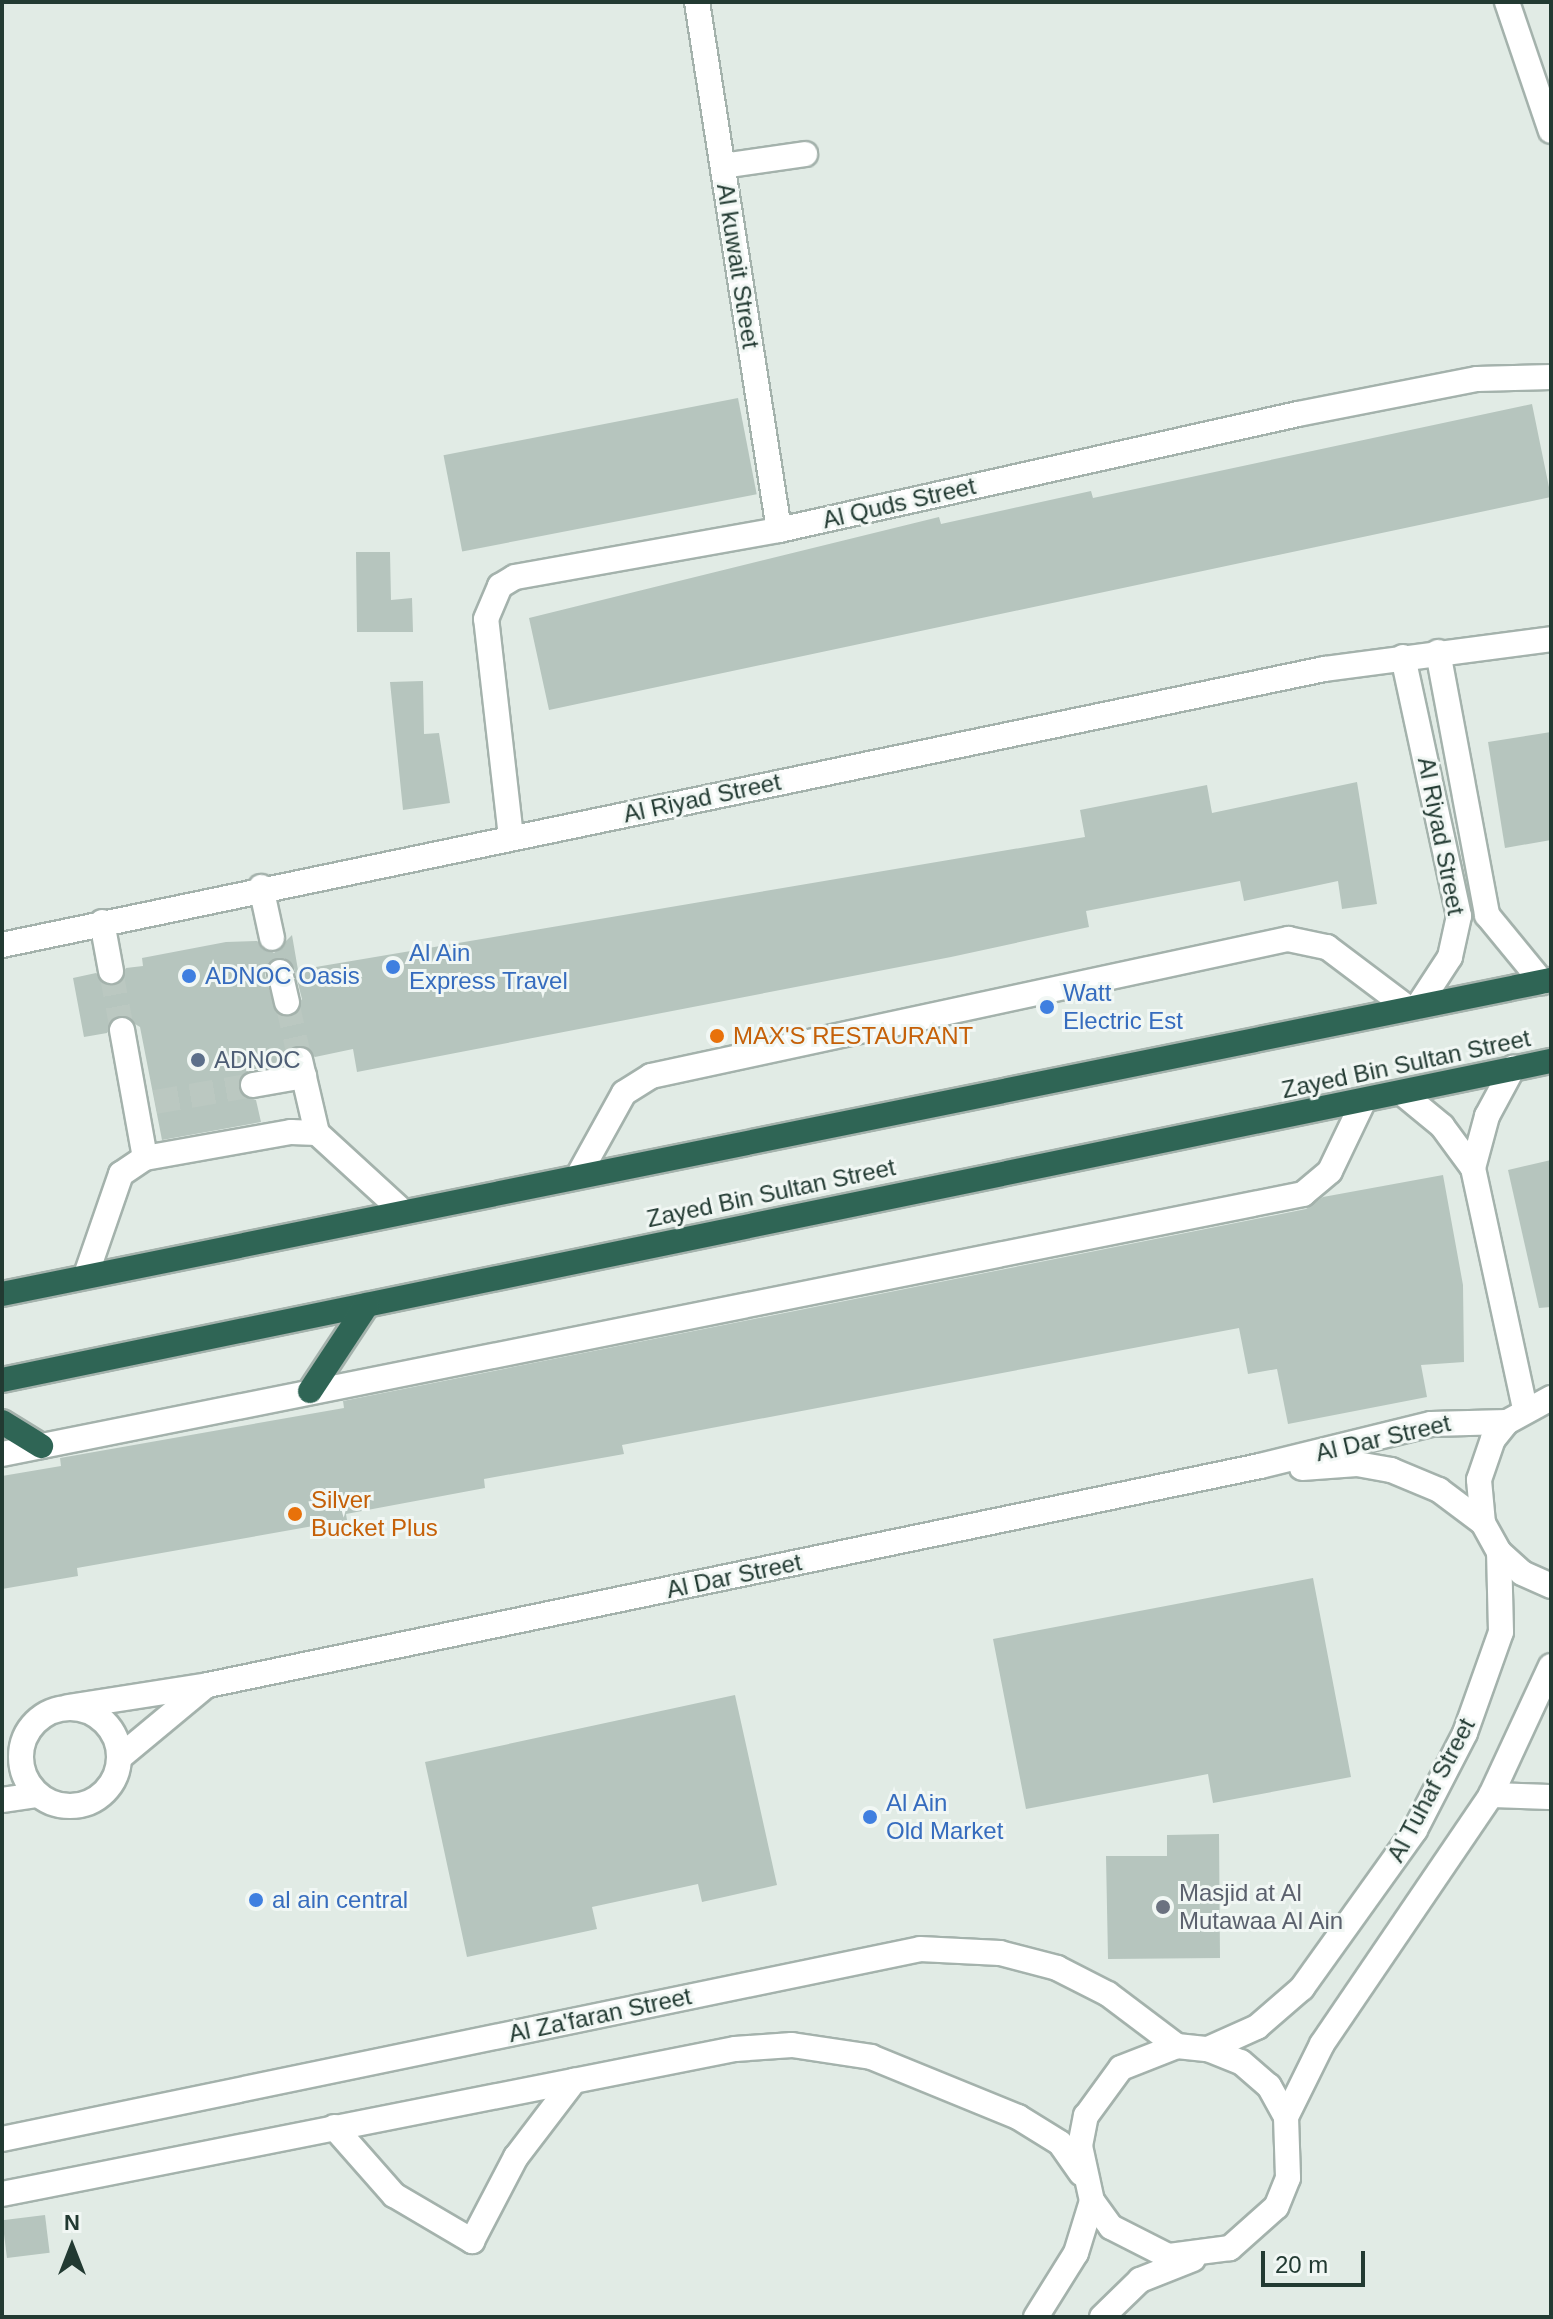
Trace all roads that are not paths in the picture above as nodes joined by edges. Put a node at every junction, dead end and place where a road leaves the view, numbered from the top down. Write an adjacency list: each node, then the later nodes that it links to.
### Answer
1 (697, 2): 5 (street, Al kuwait Street)
2 (1507, 2): 3 (street)
3 (1551, 131)
4 (805, 154): 5 (street)
5 (723, 166): 7 (street, Al kuwait Street)
6 (1551, 377): 7 (street, Al Quds Street)
7 (779, 530): 11 (street, Al Quds Street)
8 (1551, 639): 9 (street, Al Riyad Street)
9 (1438, 652): 10 (street, Al Riyad Street); 18 (street, Al Riyad Street)
10 (1403, 657): 11 (street, Al Riyad Street); 20 (street, Al Riyad Street)
11 (511, 837): 12 (street, Al Riyad Street)
12 (261, 887): 13 (street, Al Riyad Street); 14 (street)
13 (102, 922): 15 (street, Al Riyad Street); 16 (street)
14 (272, 938)
15 (2, 945)
16 (111, 971)
17 (280, 972): 19 (street)
18 (1546, 981): 20 (highway)
19 (287, 1002)
20 (1413, 1007): 30 (highway); 30 (street)
21 (122, 1030): 28 (street)
22 (1551, 1061): 23 (highway, Zayed Bin Sultan Street)
23 (1513, 1068): 25 (highway, Zayed Bin Sultan Street); 29 (street)
24 (253, 1085): 27 (street)
25 (1402, 1093): 26 (highway, Zayed Bin Sultan Street); 29 (street)
26 (1363, 1102): 34 (highway, Zayed Bin Sultan Street); 36 (street)
27 (317, 1133): 28 (street); 31 (street)
28 (145, 1158): 32 (street)
29 (1473, 1168): 38 (street)
30 (578, 1176): 31 (highway)
31 (401, 1210): 32 (highway)
32 (86, 1275): 33 (highway)
33 (9, 1287)
34 (367, 1305): 35 (highway, Zayed Bin Sultan Street); 36 (highway)
35 (2, 1380)
36 (310, 1391): 40 (street)
37 (1551, 1398): 38 (street)
38 (1516, 1415): 42 (street, Al Dar Street); 43 (street)
39 (2, 1422): 40 (highway)
40 (41, 1446): 41 (street)
41 (2, 1454)
42 (1260, 1466): 43 (street, Al Dar Street); 47 (street, Al Dar Street)
43 (1483, 1523): 44 (street)
44 (1499, 1552): 45 (street); 56 (street, Al Tuhaf Street)
45 (1551, 1586)
46 (1551, 1666): 52 (street, Al Tuhaf Street)
47 (208, 1685): 48 (street, Al Dar Street); 49 (street, Al Dar Street)
48 (68, 1707): 49 (street); 50 (street)
49 (120, 1757): 51 (street)
50 (11, 1758): 51 (street)
51 (38, 1795): 54 (street)
52 (1491, 1795): 53 (street); 58 (street, Al Tuhaf Street)
53 (1551, 1797)
54 (2, 1800)
55 (1177, 2046): 56 (street); 60 (street, Al Za'faran Street); 61 (street)
56 (1208, 2049): 58 (street)
57 (574, 2081): 59 (street); 59 (street); 61 (street)
58 (1286, 2117): 64 (street)
59 (334, 2127): 62 (street)
60 (2, 2139)
61 (1083, 2176): 63 (street)
62 (2, 2194)
63 (1092, 2201): 64 (street); 65 (street)
64 (1200, 2256): 66 (street)
65 (1036, 2317)
66 (1102, 2317)

